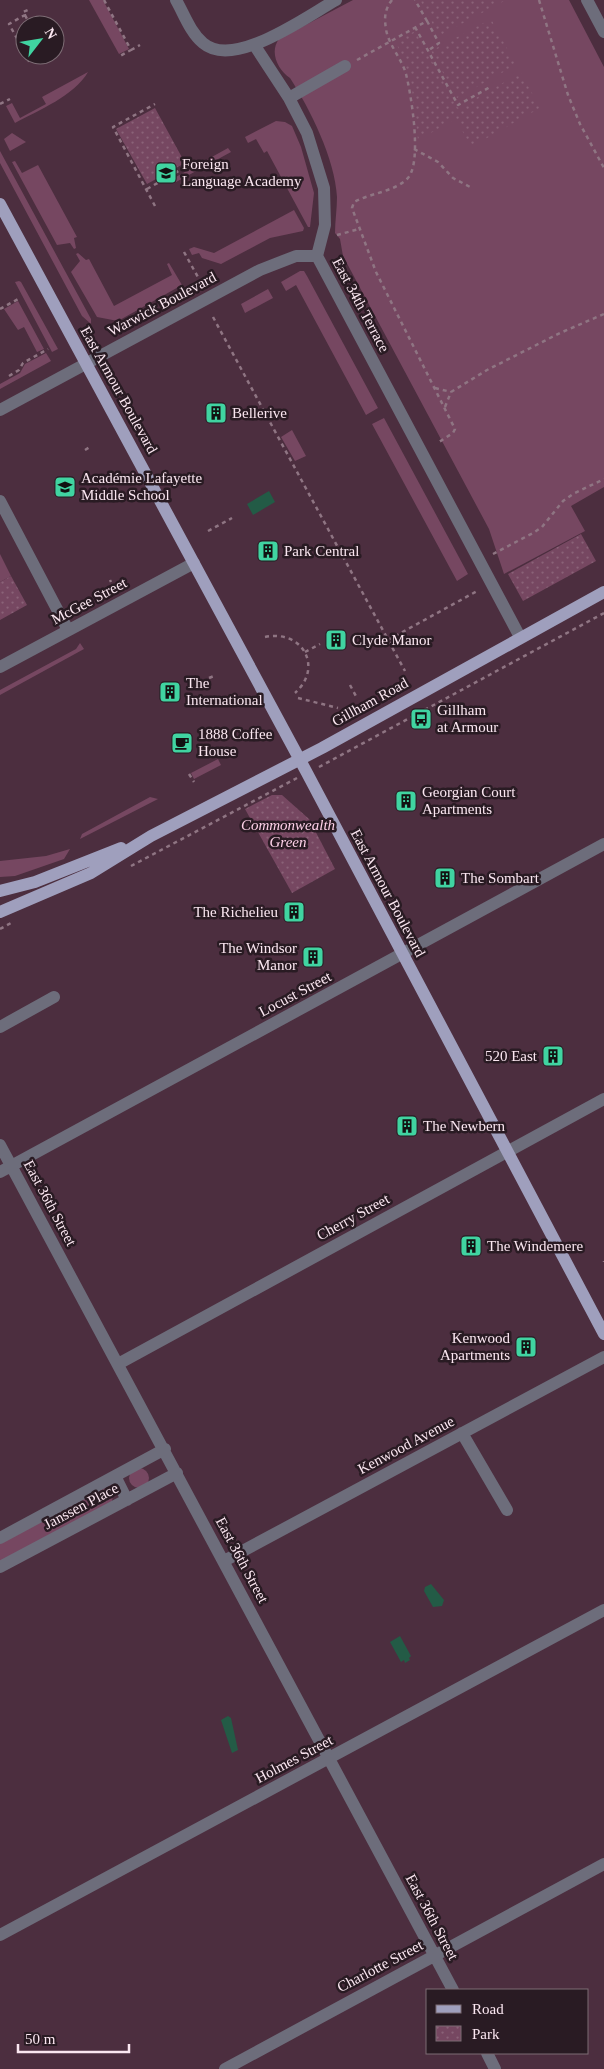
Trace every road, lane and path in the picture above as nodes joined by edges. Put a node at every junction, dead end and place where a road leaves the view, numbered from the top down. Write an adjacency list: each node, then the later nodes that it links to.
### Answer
1 (104, 0): 20 (path)
2 (176, 0): 19 (street)
3 (336, 0): 19 (street)
4 (392, 0): 17 (path)
5 (415, 0): 11 (path)
6 (539, 0): 31 (path)
7 (587, 0): 14 (street)
8 (28, 10): 9 (path)
9 (24, 15)
10 (15, 21): 13 (path)
11 (427, 21): 12 (path); 21 (path)
12 (416, 27): 17 (path); 21 (path)
13 (13, 31): 15 (path); 16 (path)
14 (604, 32)
15 (8, 34)
16 (15, 35)
17 (391, 41): 23 (path); 29 (path)
18 (140, 45): 20 (path)
19 (256, 46): 25 (street, East 34th Terrace)
20 (131, 50): 22 (path)
21 (429, 50): 24 (path)
22 (120, 56)
23 (345, 66): 25 (street)
24 (492, 86)
25 (289, 98): 39 (street, East 34th Terrace)
26 (10, 99): 27 (path)
27 (0, 104)
28 (156, 104): 33 (path)
29 (414, 149): 32 (path); 36 (path)
30 (189, 165): 33 (path)
31 (604, 168)
32 (472, 188)
33 (146, 189): 35 (path)
34 (0, 204): 46 (main road, East Armour Boulevard)
35 (155, 206)
36 (359, 229): 37 (path); 48 (path)
37 (335, 235)
38 (184, 252): 40 (path)
39 (317, 256): 46 (street, Warwick Boulevard); 65 (street, East 34th Terrace)
40 (199, 279)
41 (20, 298): 42 (path)
42 (0, 309)
43 (604, 314): 49 (path)
44 (213, 317): 66 (path)
45 (48, 349): 47 (path)
46 (86, 364): 51 (street, Warwick Boulevard); 60 (main road, East Armour Boulevard)
47 (9, 376)
48 (434, 388): 49 (path); 50 (path)
49 (451, 392): 50 (path)
50 (445, 407): 52 (path)
51 (0, 410)
52 (439, 442)
53 (90, 448): 54 (path)
54 (85, 450)
55 (604, 478): 59 (path)
56 (0, 501): 63 (street)
57 (232, 518): 58 (path)
58 (208, 531)
59 (493, 554)
60 (194, 563): 63 (street, McGee Street); 78 (main road, East Armour Boulevard)
61 (479, 590): 66 (path)
62 (604, 592): 65 (main road, Gillham Road)
63 (68, 630): 69 (street, McGee Street)
64 (265, 637): 68 (path)
65 (520, 637): 78 (main road, Gillham Road)
66 (388, 640): 70 (path)
67 (320, 644): 68 (path)
68 (305, 652): 74 (path)
69 (0, 667)
70 (405, 671)
71 (214, 676): 72 (path)
72 (209, 678)
73 (350, 685): 76 (path)
74 (295, 693)
75 (298, 698): 77 (path)
76 (356, 698)
77 (338, 708)
78 (299, 760): 81 (main road, Gillham Road); 85 (main road, East Armour Boulevard)
79 (189, 774): 80 (path)
80 (194, 782)
81 (151, 836): 83 (main road, Gillham Road); 84 (main road, Gillham Road)
82 (604, 844): 85 (street, Locust Street)
83 (0, 892)
84 (0, 912)
85 (402, 955): 90 (main road, East Armour Boulevard); 91 (street, Locust Street)
86 (54, 998): 87 (street)
87 (0, 1027)
88 (604, 1099): 90 (street, Cherry Street)
89 (0, 1145): 91 (street, East 36th Street)
90 (507, 1152): 92 (main road, East Armour Boulevard); 94 (street, Cherry Street)
91 (6, 1169): 94 (street, East 36th Street)
92 (604, 1334)
93 (604, 1357): 95 (street, Kenwood Avenue)
94 (118, 1364): 96 (street, East 36th Street)
95 (462, 1433): 100 (street); 102 (street, Kenwood Avenue)
96 (165, 1449): 97 (street, East 36th Street); 98 (street, Janssen Place)
97 (177, 1473): 99 (street, Janssen Place); 102 (street, East 36th Street)
98 (115, 1476): 99 (street); 101 (street, Janssen Place)
99 (127, 1500): 103 (street, Janssen Place)
100 (507, 1510)
101 (0, 1538)
102 (224, 1561): 105 (street, East 36th Street)
103 (0, 1567)
104 (604, 1610): 105 (street, Holmes Street)
105 (329, 1759): 107 (street, Holmes Street); 108 (street, East 36th Street)
106 (604, 1864): 108 (street, Charlotte Street)
107 (0, 1935)
108 (434, 1956): 109 (street, East 36th Street); 111 (street, Charlotte Street)
109 (452, 1989)
110 (488, 2054): 112 (street)
111 (225, 2069)
112 (496, 2069)

